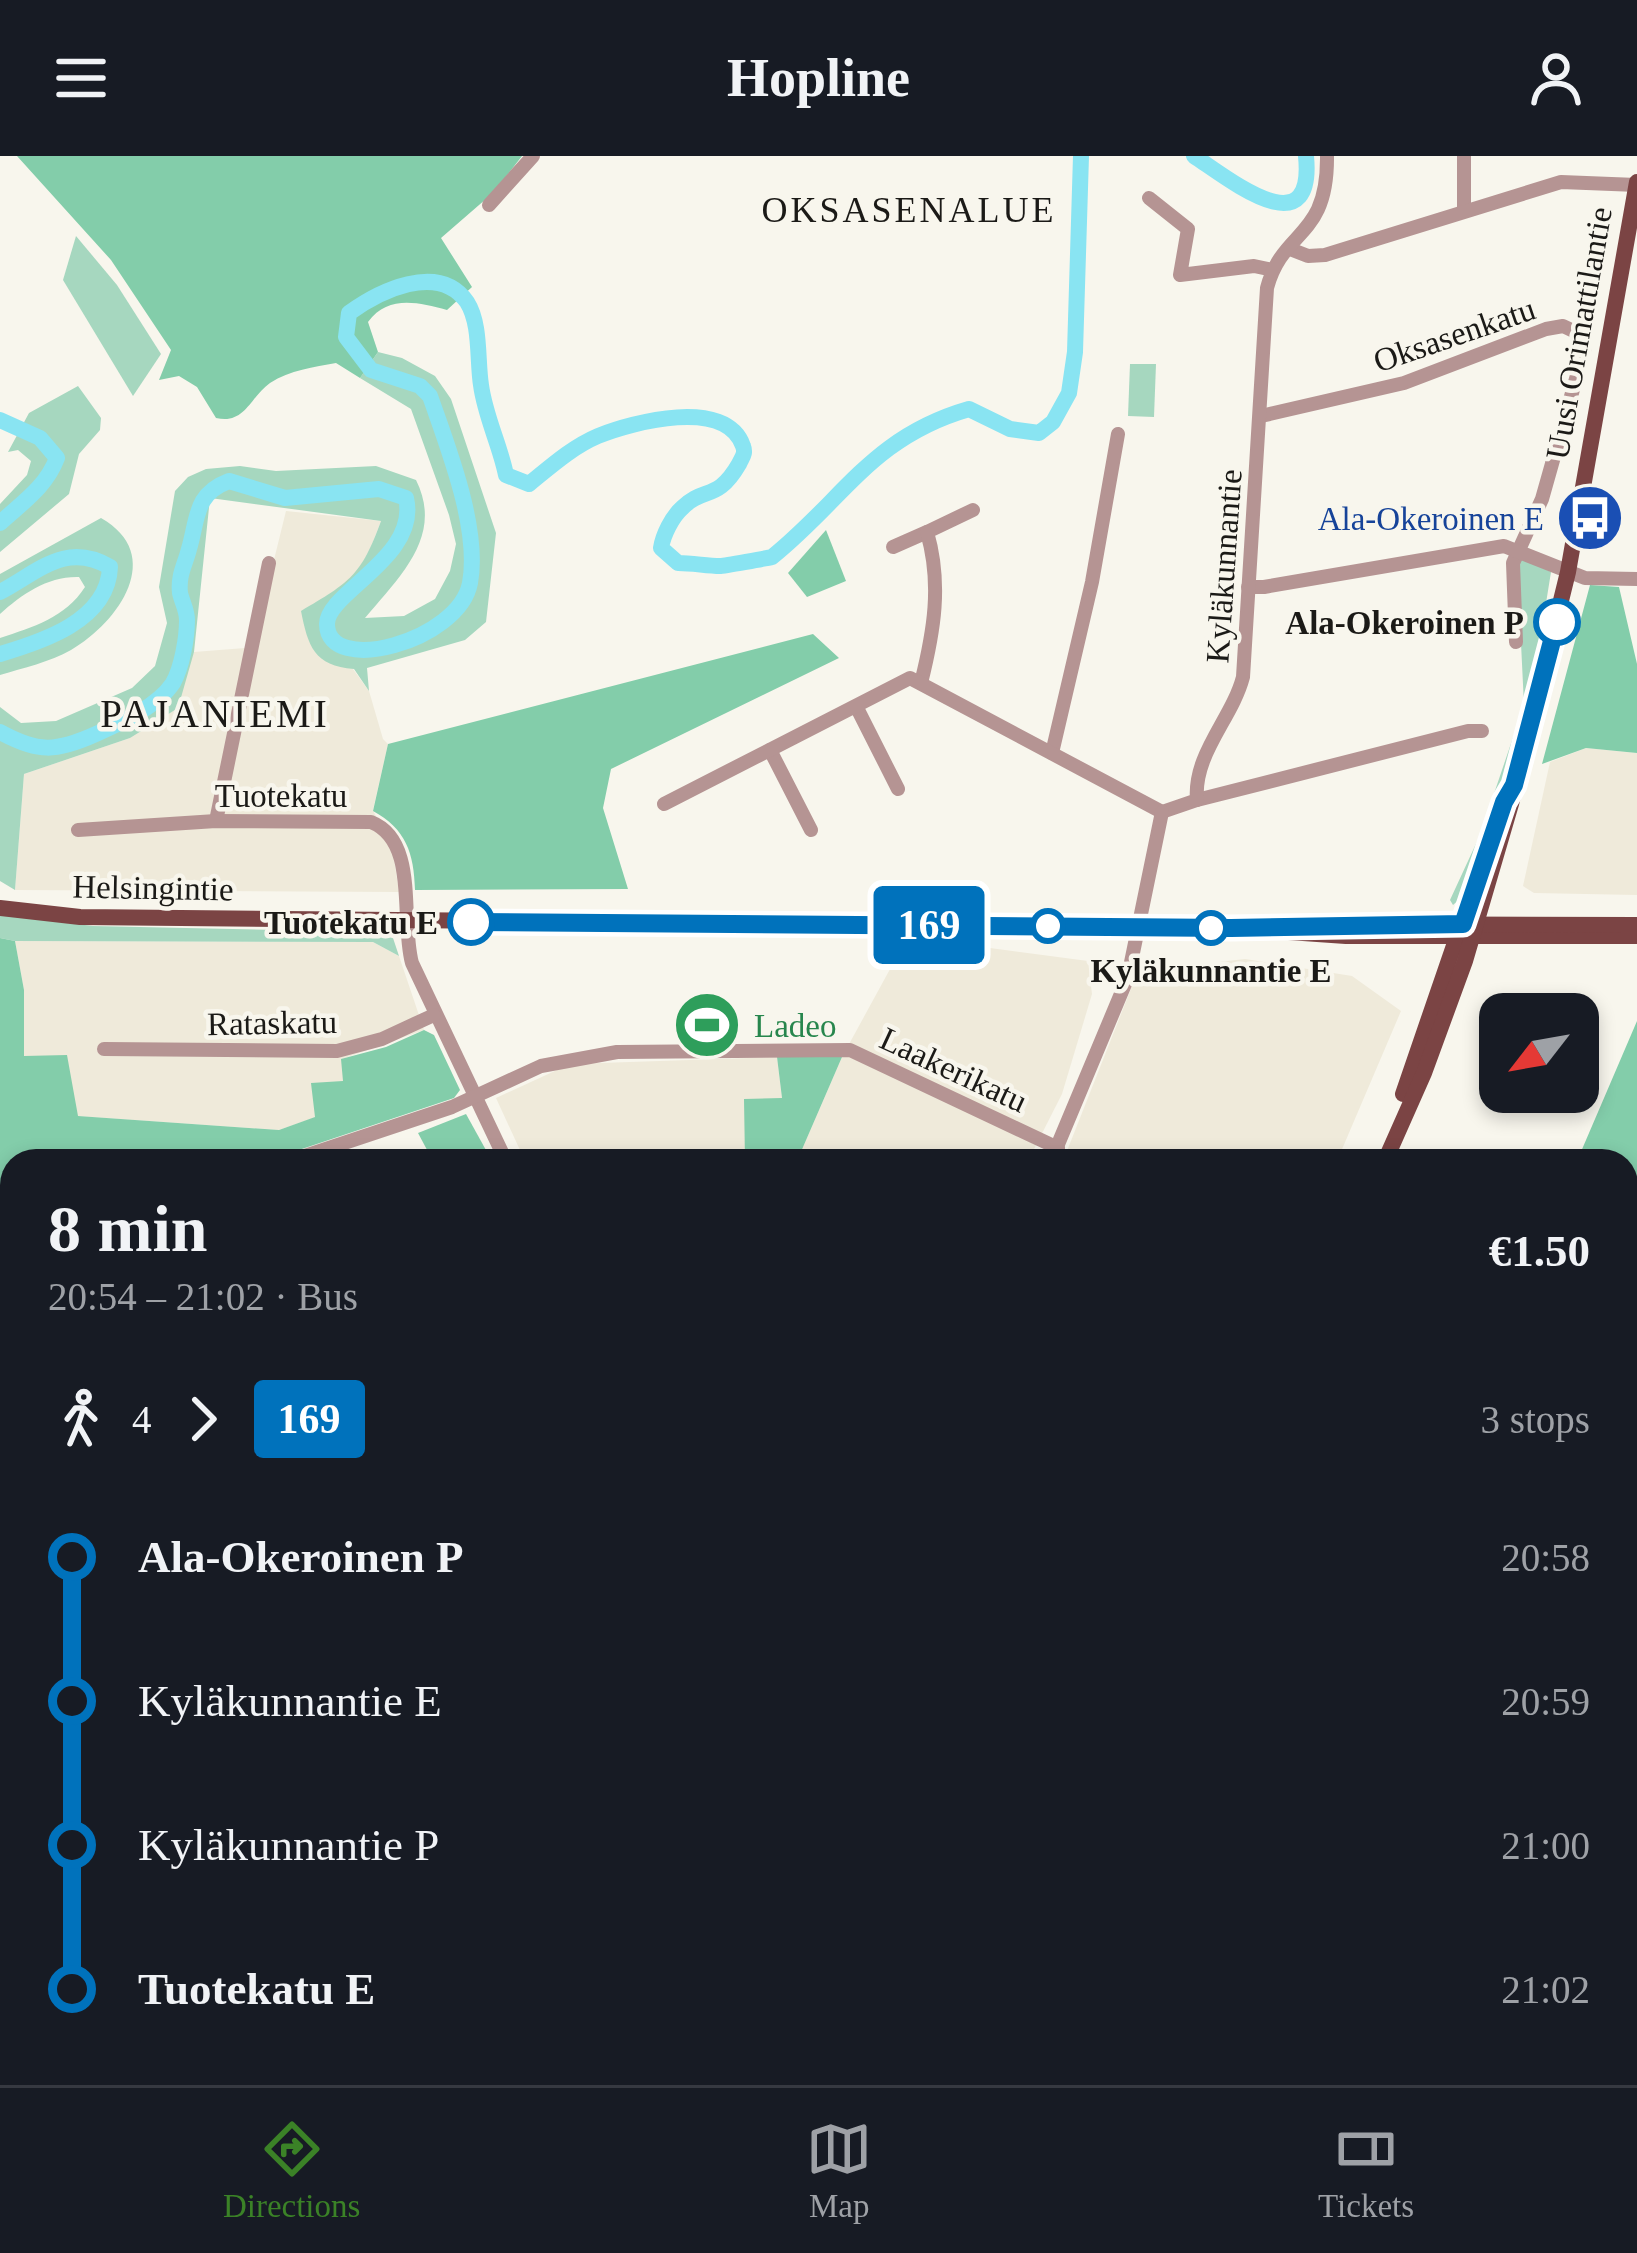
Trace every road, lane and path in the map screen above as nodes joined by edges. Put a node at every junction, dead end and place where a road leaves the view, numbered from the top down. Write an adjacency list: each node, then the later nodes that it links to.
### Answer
1 (533, 156): 6 (street)
2 (1327, 156): 9 (street)
3 (1464, 156): 7 (street)
4 (1636, 190): 7 (street); 18 (main road, Uusi Orimattilantie)
5 (1149, 198): 10 (street)
6 (489, 206)
7 (1464, 211): 9 (street)
8 (1637, 239): 18 (main road, Uusi Orimattilantie)
9 (1290, 249): 10 (street)
10 (1273, 270): 11 (street, Kyläkunnantie)
11 (1261, 416): 16 (street, Oksasenkatu); 20 (street, Kyläkunnantie)
12 (1118, 434): 26 (street)
13 (973, 510): 14 (street)
14 (927, 532): 15 (street); 22 (street)
15 (892, 547)
16 (1517, 550): 18 (street); 20 (street); 21 (street)
17 (269, 562): 32 (street)
18 (1569, 569): 19 (street); 27 (main road, Uusi Orimattilantie)
19 (1637, 579)
20 (1247, 586): 29 (street, Kyläkunnantie)
21 (1516, 642)
22 (916, 680): 23 (street); 26 (street)
23 (857, 708): 25 (street); 28 (street)
24 (1483, 731): 29 (street)
25 (770, 751): 30 (street); 34 (street)
26 (1052, 753): 31 (street)
27 (1514, 785): 35 (main road, Uusi Orimattilantie); 41 (main road, Uusi Orimattilantie)
28 (898, 789)
29 (1197, 800): 31 (street)
30 (664, 804)
31 (1162, 812): 40 (street)
32 (216, 821): 33 (street, Tuotekatu); 37 (street, Tuotekatu)
33 (78, 830)
34 (811, 830)
35 (1493, 871): 38 (main road); 41 (main road, Uusi Orimattilantie)
36 (3, 907): 37 (main road, Helsingintie)
37 (404, 921): 40 (main road, Helsingintie); 43 (street)
38 (1542, 924): 39 (main road, Helsingintie); 41 (main road, Helsingintie)
39 (1637, 926)
40 (1140, 927): 41 (main road, Helsingintie); 49 (street)
41 (1468, 931): 42 (main road, Helsingintie); 50 (main road); 51 (main road)
42 (1637, 936)
43 (434, 1015): 44 (street, Rataskatu); 45 (street)
44 (104, 1049)
45 (474, 1098): 46 (street, Laakerikatu); 47 (street); 48 (street, Laakerikatu)
46 (325, 1149)
47 (500, 1149)
48 (1044, 1149)
49 (1056, 1149)
50 (1380, 1149)
51 (1390, 1149)

